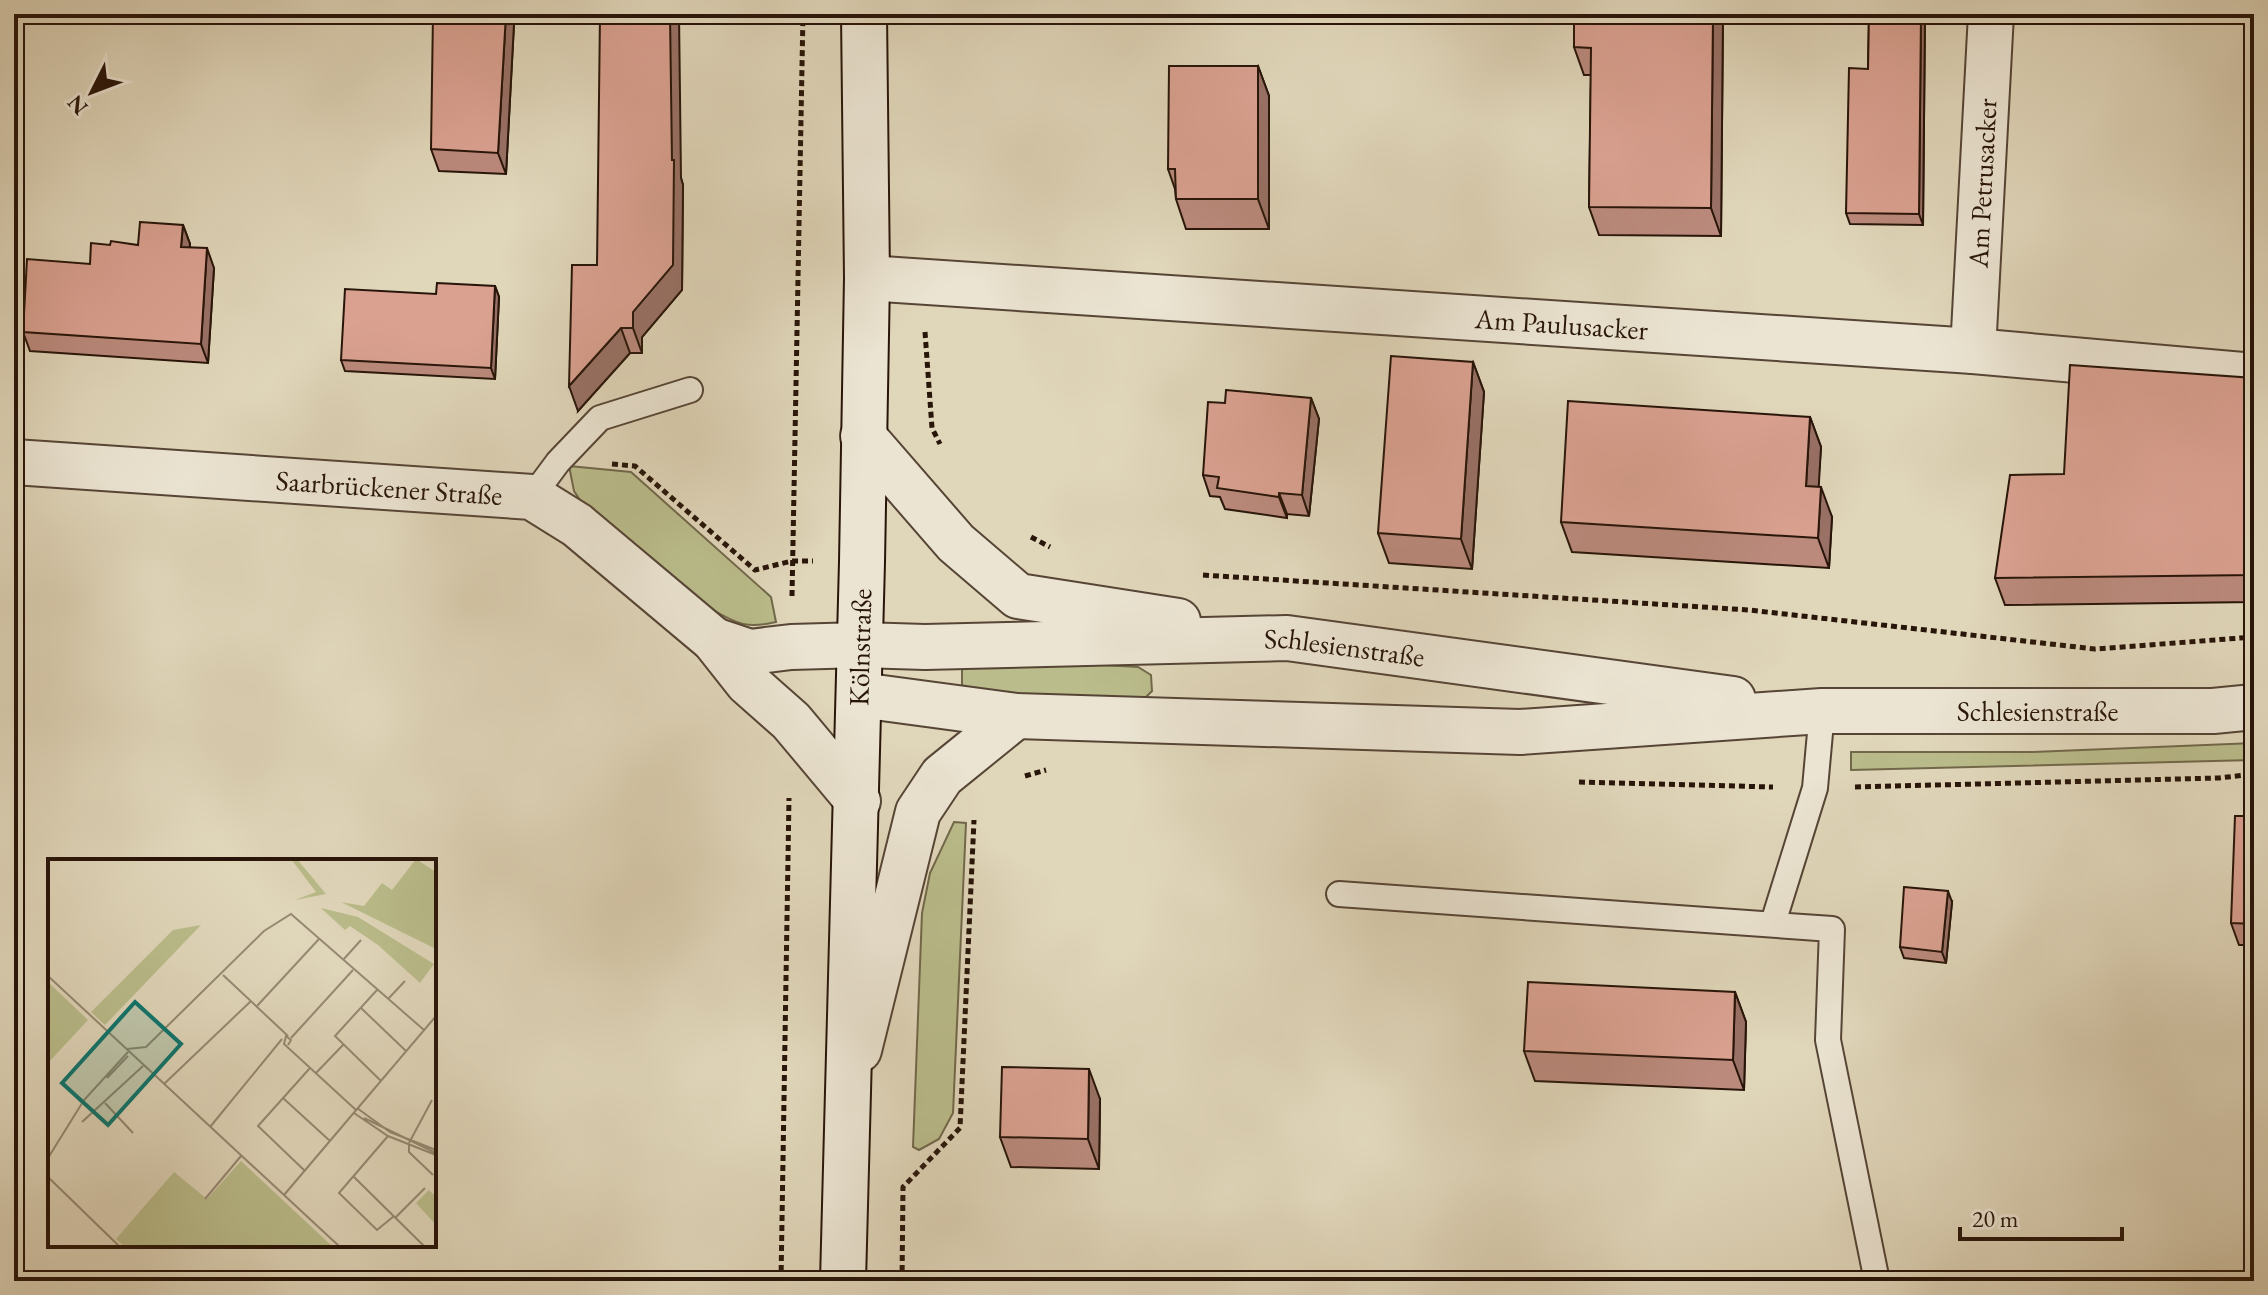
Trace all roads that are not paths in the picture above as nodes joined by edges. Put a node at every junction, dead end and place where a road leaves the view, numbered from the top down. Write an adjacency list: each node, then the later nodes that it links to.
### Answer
1 (864, 14): 3 (street, Kölnstraße)
2 (1991, 14): 4 (street, Am Petrusacker)
3 (867, 278): 4 (street, Am Paulusacker); 7 (street, Kölnstraße)
4 (1973, 351): 5 (street, Am Paulusacker)
5 (2254, 376)
6 (690, 390): 9 (lane)
7 (863, 436): 10 (street); 12 (street, Kölnstraße)
8 (14, 462): 9 (street, Saarbrückener Straße)
9 (532, 497): 11 (street, Saarbrückener Straße)
10 (1287, 638): 12 (street, Schlesienstraße); 15 (street, Schlesienstraße)
11 (714, 640): 12 (street, Saarbrückener Straße); 17 (street, Saarbrückener Straße)
12 (861, 645): 13 (street, Kölnstraße)
13 (860, 695): 16 (street, Schlesienstraße); 17 (street, Kölnstraße)
14 (2254, 707): 15 (street, Schlesienstraße)
15 (1822, 711): 16 (street, Schlesienstraße); 19 (lane)
16 (1016, 716): 20 (street)
17 (858, 801): 20 (street, Kölnstraße)
18 (1339, 894): 19 (lane)
19 (1773, 923): 22 (lane)
20 (847, 1095): 21 (street, Kölnstraße)
21 (843, 1281)
22 (1877, 1281)

